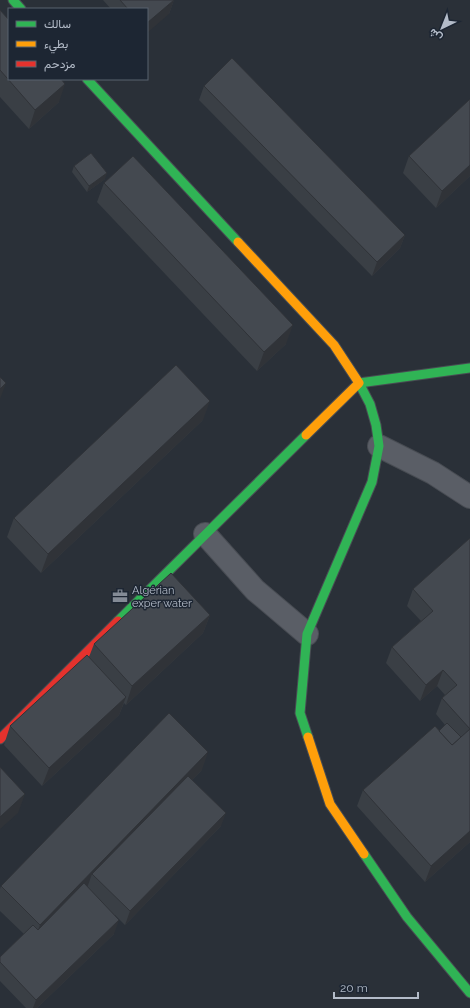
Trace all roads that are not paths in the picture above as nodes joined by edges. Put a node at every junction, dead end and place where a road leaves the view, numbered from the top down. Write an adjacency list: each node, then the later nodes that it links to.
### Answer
1 (13, 0): 2 (street)
2 (20, 8)
3 (87, 80): 5 (street)
4 (470, 368): 5 (street)
5 (359, 383): 6 (street); 8 (street)
6 (379, 446): 7 (street); 9 (street)
7 (470, 498)
8 (205, 534): 9 (street); 10 (street)
9 (307, 634): 11 (street)
10 (0, 739)
11 (470, 994)

